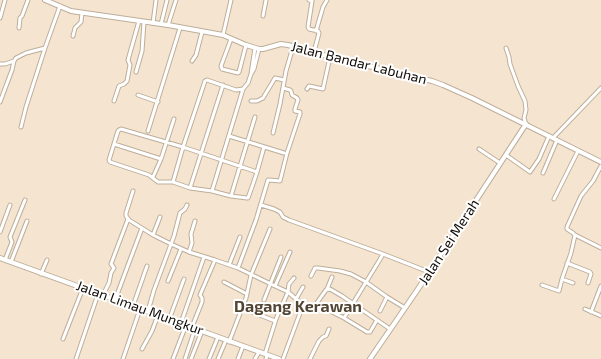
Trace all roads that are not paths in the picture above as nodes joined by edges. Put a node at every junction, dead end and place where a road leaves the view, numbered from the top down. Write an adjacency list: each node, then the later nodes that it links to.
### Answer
1 (5, 0): 14 (street)
2 (28, 0): 19 (street)
3 (45, 0): 11 (main road, Jalan Bandar Labuhan)
4 (156, 0): 16 (street)
5 (167, 0): 17 (street)
6 (176, 0): 18 (street)
7 (231, 0): 23 (street)
8 (266, 0): 13 (street)
9 (311, 0): 21 (street)
10 (327, 0): 21 (street)
11 (60, 6): 12 (main road, Jalan Bandar Labuhan); 28 (street)
12 (82, 12): 15 (main road, Jalan Bandar Labuhan); 24 (street)
13 (263, 16)
14 (0, 18)
15 (142, 22): 16 (main road, Jalan Bandar Labuhan); 36 (street); 44 (street)
16 (153, 23): 17 (main road, Jalan Bandar Labuhan)
17 (161, 24): 18 (main road, Jalan Bandar Labuhan)
18 (168, 25): 20 (main road, Jalan Bandar Labuhan)
19 (19, 28)
20 (180, 28): 22 (main road, Jalan Bandar Labuhan); 47 (street)
21 (316, 31): 31 (street)
22 (202, 32): 23 (main road, Jalan Bandar Labuhan); 34 (street)
23 (223, 35): 25 (main road, Jalan Bandar Labuhan)
24 (73, 36)
25 (232, 39): 26 (main road, Jalan Bandar Labuhan); 26 (street)
26 (246, 46): 29 (main road, Jalan Bandar Labuhan)
27 (293, 47): 29 (main road, Jalan Bandar Labuhan); 31 (main road, Jalan Bandar Labuhan); 37 (street)
28 (45, 48): 33 (street); 51 (street)
29 (257, 48): 41 (street)
30 (506, 48): 50 (street)
31 (314, 52): 32 (main road, Jalan Bandar Labuhan)
32 (330, 57): 42 (street); 50 (main road, Jalan Bandar Labuhan)
33 (14, 61): 35 (street); 46 (street)
34 (192, 61)
35 (0, 64)
36 (136, 72)
37 (284, 80): 39 (street); 45 (street)
38 (223, 85): 41 (street); 59 (street); 63 (street)
39 (283, 88): 53 (street); 84 (street)
40 (601, 88): 55 (street)
41 (243, 89): 54 (street)
42 (307, 89)
43 (138, 95): 47 (street)
44 (114, 101)
45 (251, 101)
46 (0, 102)
47 (158, 102): 52 (street)
48 (255, 116): 57 (street)
49 (174, 119): 56 (street)
50 (525, 124): 55 (main road, Jalan Bandar Labuhan); 65 (main road, Jalan Sei Merah)
51 (21, 127)
52 (148, 132)
53 (273, 133)
54 (229, 136): 57 (street); 67 (street)
55 (553, 138): 62 (main road, Jalan Bandar Labuhan); 65 (street); 73 (street)
56 (166, 142): 58 (street); 59 (street); 66 (street)
57 (247, 142): 60 (street); 71 (street)
58 (114, 144): 66 (street); 74 (street)
59 (183, 147): 63 (street); 75 (street)
60 (264, 147): 64 (street); 72 (street)
61 (479, 149): 69 (street)
62 (578, 151): 68 (main road, Jalan Bandar Labuhan); 80 (street)
63 (202, 153): 67 (street); 76 (street)
64 (284, 153)
65 (506, 155): 69 (main road, Jalan Sei Merah)
66 (161, 159): 74 (street)
67 (222, 161): 71 (street); 78 (street)
68 (601, 162)
69 (500, 163): 111 (main road, Jalan Sei Merah)
70 (601, 166): 93 (street)
71 (240, 167): 72 (street); 79 (street)
72 (257, 172): 79 (street)
73 (543, 173)
74 (153, 177): 75 (street)
75 (173, 182): 76 (street)
76 (190, 188): 78 (street)
77 (133, 191): 86 (street)
78 (212, 191): 79 (street)
79 (231, 196)
80 (554, 199)
81 (24, 200): 103 (street)
82 (10, 205): 91 (street)
83 (187, 205): 95 (street)
84 (261, 206): 100 (street); 110 (street)
85 (160, 217): 92 (street)
86 (128, 219): 89 (street); 134 (street)
87 (27, 221): 106 (street)
88 (195, 221): 98 (street)
89 (142, 228): 92 (street); 137 (street)
90 (270, 229): 113 (street)
91 (0, 232)
92 (153, 235): 95 (street)
93 (575, 235): 96 (street); 107 (street)
94 (240, 237): 108 (street)
95 (171, 244): 97 (street); 147 (street)
96 (601, 248)
97 (181, 249): 98 (street); 119 (street)
98 (189, 252): 101 (street)
99 (290, 252): 125 (street)
100 (383, 254): 111 (street); 121 (street)
101 (204, 256): 105 (street); 156 (street)
102 (281, 257): 124 (street)
103 (2, 259): 106 (main road, Jalan Limau Mungkur)
104 (47, 260): 112 (street)
105 (214, 260): 108 (street); 158 (street)
106 (11, 263): 112 (main road, Jalan Limau Mungkur)
107 (567, 263): 118 (street); 123 (street)
108 (229, 265): 110 (street)
109 (146, 266): 142 (street)
110 (238, 268): 113 (street)
111 (429, 272): 144 (main road, Jalan Sei Merah)
112 (41, 274): 129 (main road, Jalan Limau Mungkur)
113 (251, 274): 124 (street); 133 (street)
114 (311, 276): 121 (street)
115 (332, 277): 130 (street)
116 (294, 278): 131 (street)
117 (184, 279): 153 (street)
118 (562, 279): 122 (street); 126 (street)
119 (168, 281)
120 (224, 282): 133 (street)
121 (366, 282): 135 (street); 139 (street)
122 (573, 283)
123 (588, 283)
124 (270, 284): 125 (street); 138 (street)
125 (275, 286): 131 (street)
126 (542, 286)
127 (601, 286): 149 (street)
128 (303, 287): 136 (street)
129 (83, 288): 132 (main road, Jalan Limau Mungkur); 163 (street)
130 (327, 289): 139 (street); 140 (street)
131 (288, 292): 136 (street); 155 (street)
132 (98, 294): 134 (main road, Jalan Limau Mungkur); 169 (street)
133 (247, 294): 143 (street)
134 (103, 295): 137 (main road, Jalan Limau Mungkur)
135 (387, 297): 144 (street); 148 (street)
136 (296, 299): 141 (street)
137 (116, 300): 142 (main road, Jalan Limau Mungkur)
138 (264, 300)
139 (352, 303): 152 (street); 154 (street)
140 (316, 304): 141 (street); 152 (street)
141 (303, 305): 179 (street)
142 (133, 306): 145 (main road, Jalan Limau Mungkur)
143 (242, 308): 155 (street); 164 (street)
144 (405, 308): 160 (main road, Jalan Sei Merah)
145 (140, 309): 147 (main road, Jalan Limau Mungkur); 170 (street)
146 (586, 309): 149 (street)
147 (148, 311): 150 (main road, Jalan Limau Mungkur)
148 (380, 311)
149 (591, 312): 151 (street)
150 (158, 315): 153 (main road, Jalan Limau Mungkur); 166 (street)
151 (601, 316)
152 (344, 318): 154 (street)
153 (169, 320): 156 (main road, Jalan Limau Mungkur)
154 (377, 320): 160 (street)
155 (275, 321): 168 (street)
156 (181, 324): 157 (main road, Jalan Limau Mungkur)
157 (186, 325): 158 (main road, Jalan Limau Mungkur); 171 (street)
158 (194, 328): 161 (main road, Jalan Limau Mungkur); 172 (street)
159 (329, 329): 180 (street)
160 (390, 329): 181 (main road, Jalan Sei Merah)
161 (202, 331): 162 (main road, Jalan Limau Mungkur); 173 (street)
162 (218, 336): 164 (main road, Jalan Limau Mungkur); 174 (street)
163 (63, 339)
164 (228, 341): 165 (main road, Jalan Limau Mungkur); 175 (street)
165 (243, 346): 167 (main road, Jalan Limau Mungkur); 176 (street)
166 (142, 349)
167 (259, 352): 168 (main road, Jalan Limau Mungkur); 177 (street)
168 (266, 356): 178 (main road, Jalan Limau Mungkur)
169 (76, 359)
170 (123, 359)
171 (173, 359)
172 (185, 359)
173 (191, 359)
174 (209, 359)
175 (218, 359)
176 (238, 359)
177 (255, 359)
178 (279, 359)
179 (283, 359)
180 (310, 359)
181 (370, 359)

